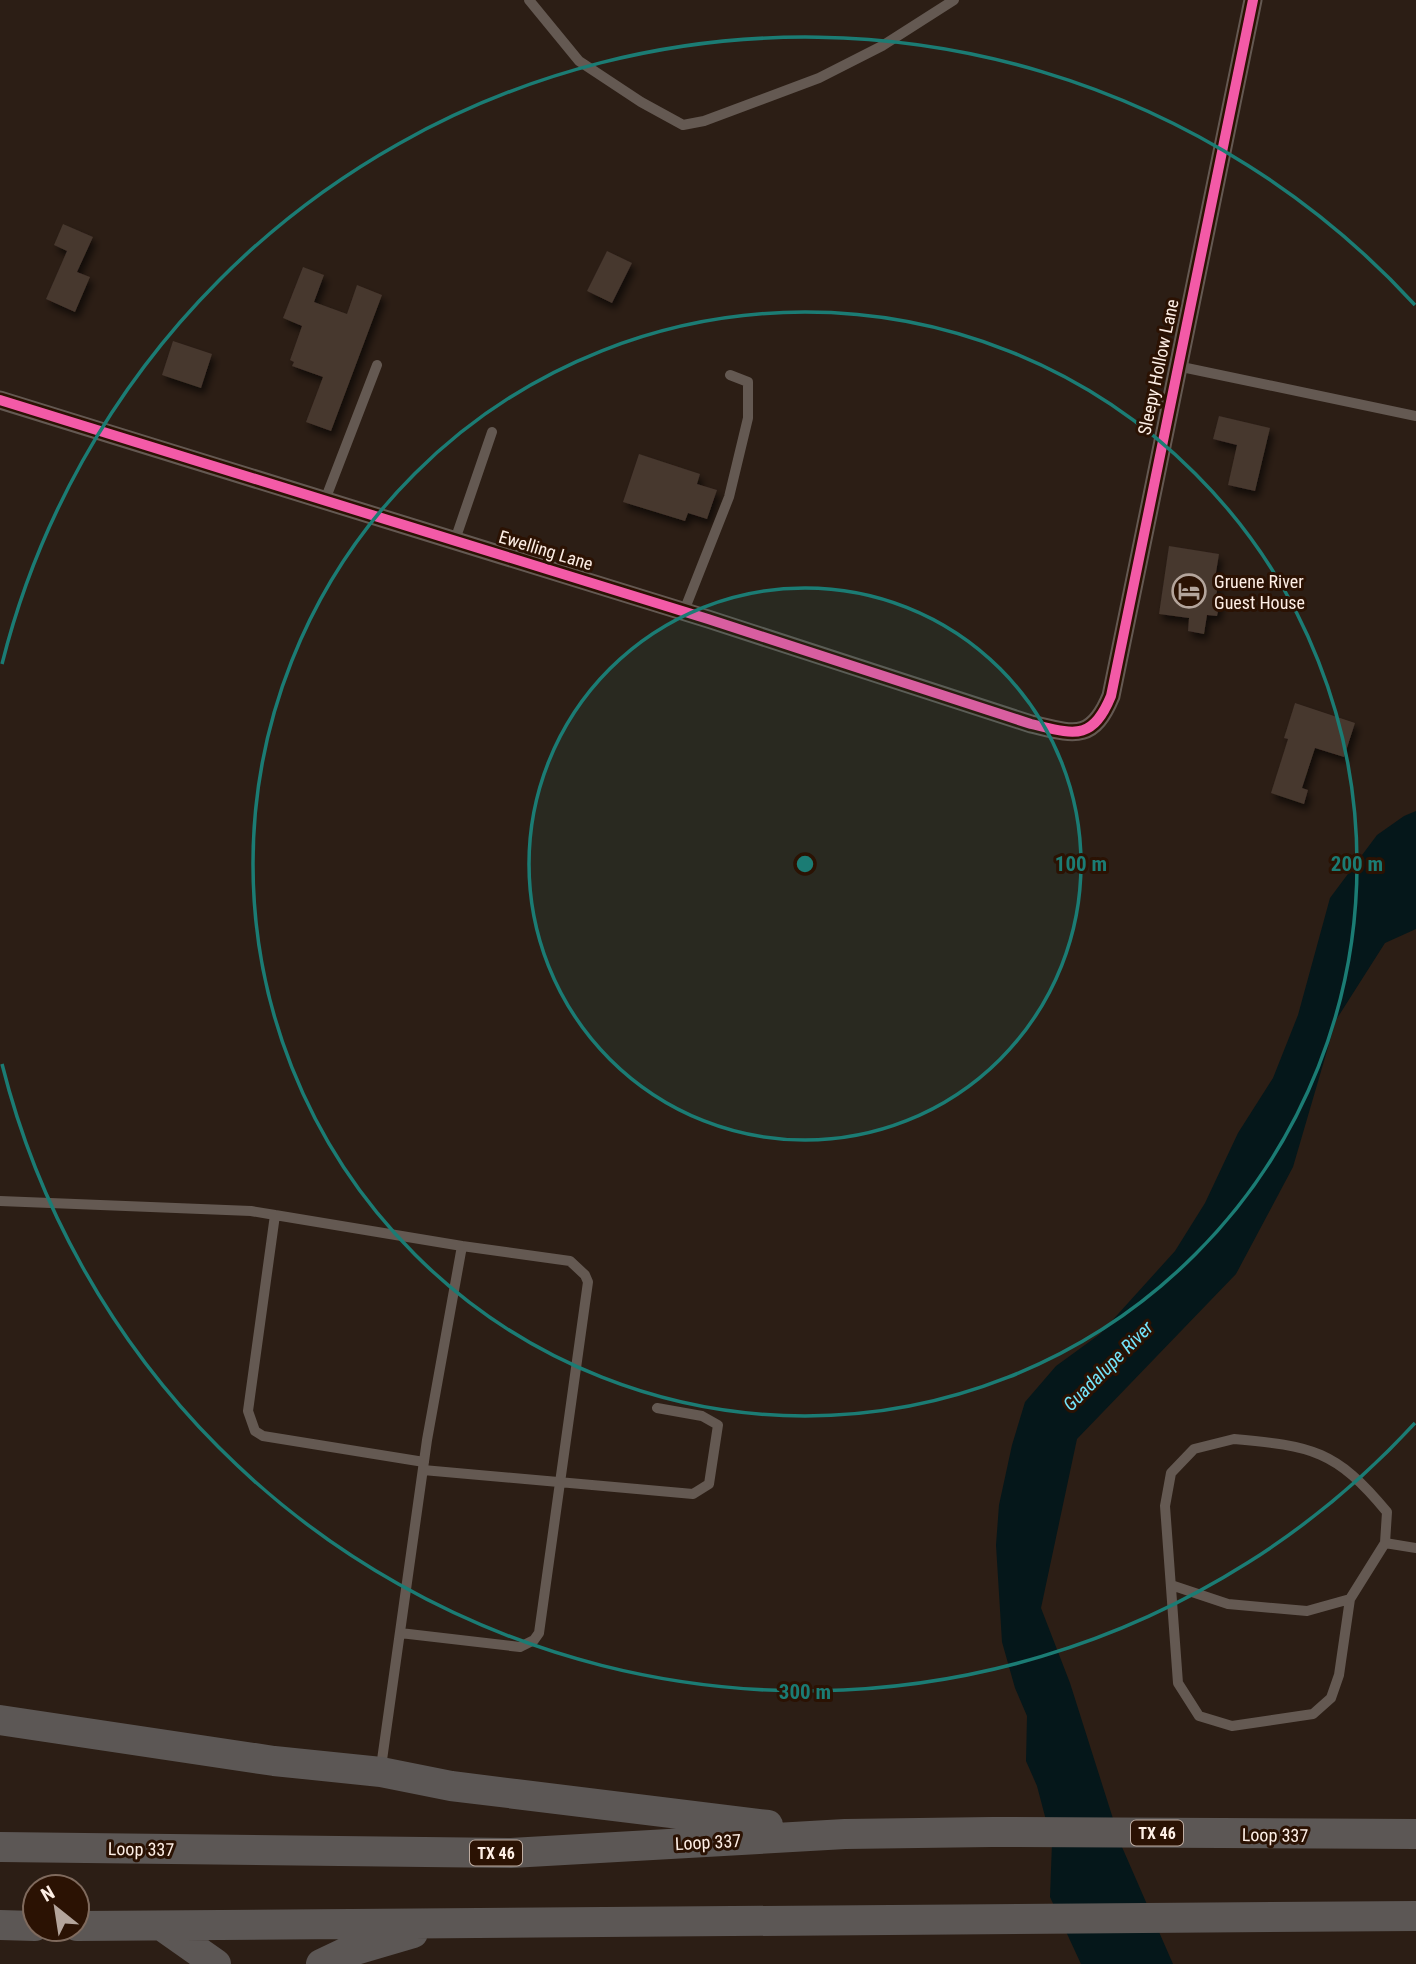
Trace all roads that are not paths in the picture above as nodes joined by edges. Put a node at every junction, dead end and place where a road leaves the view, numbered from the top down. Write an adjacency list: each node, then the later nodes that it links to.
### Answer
1 (529, 0): 2 (lane)
2 (954, 0)
3 (1253, 0): 5 (street, Sleepy Hollow Lane)
4 (377, 365): 10 (lane)
5 (1176, 366): 8 (lane); 13 (street, Sleepy Hollow Lane)
6 (730, 375): 12 (lane)
7 (0, 400): 10 (street, Ewelling Lane)
8 (1416, 416)
9 (492, 432): 11 (lane)
10 (325, 500): 11 (street, Ewelling Lane)
11 (455, 540): 12 (street, Ewelling Lane)
12 (684, 611): 13 (street, Ewelling Lane)
13 (1083, 732)
14 (0, 1201): 15 (lane)
15 (275, 1215): 16 (lane); 18 (lane)
16 (462, 1246): 18 (lane); 19 (lane)
17 (657, 1408): 19 (lane)
18 (423, 1466): 19 (lane); 24 (lane)
19 (560, 1483): 24 (lane)
20 (1385, 1543): 21 (lane); 22 (lane); 23 (lane)
21 (1416, 1548)
22 (1171, 1585): 23 (lane); 23 (lane)
23 (1350, 1599)
24 (400, 1633): 26 (lane)
25 (0, 1720): 26 (main road)
26 (381, 1772): 27 (main road)
27 (845, 1834): 28 (main road, Loop 337 / TX 46); 29 (main road, Loop 337 / TX 46)
28 (1416, 1834)
29 (0, 1847)
30 (1416, 1916): 31 (main road)
31 (448, 1923): 35 (main road); 37 (main road)
32 (0, 1926): 33 (main road)
33 (21, 1926)
34 (91, 1926): 35 (main road)
35 (162, 1926): 36 (main road)
36 (216, 1964)
37 (321, 1964)

